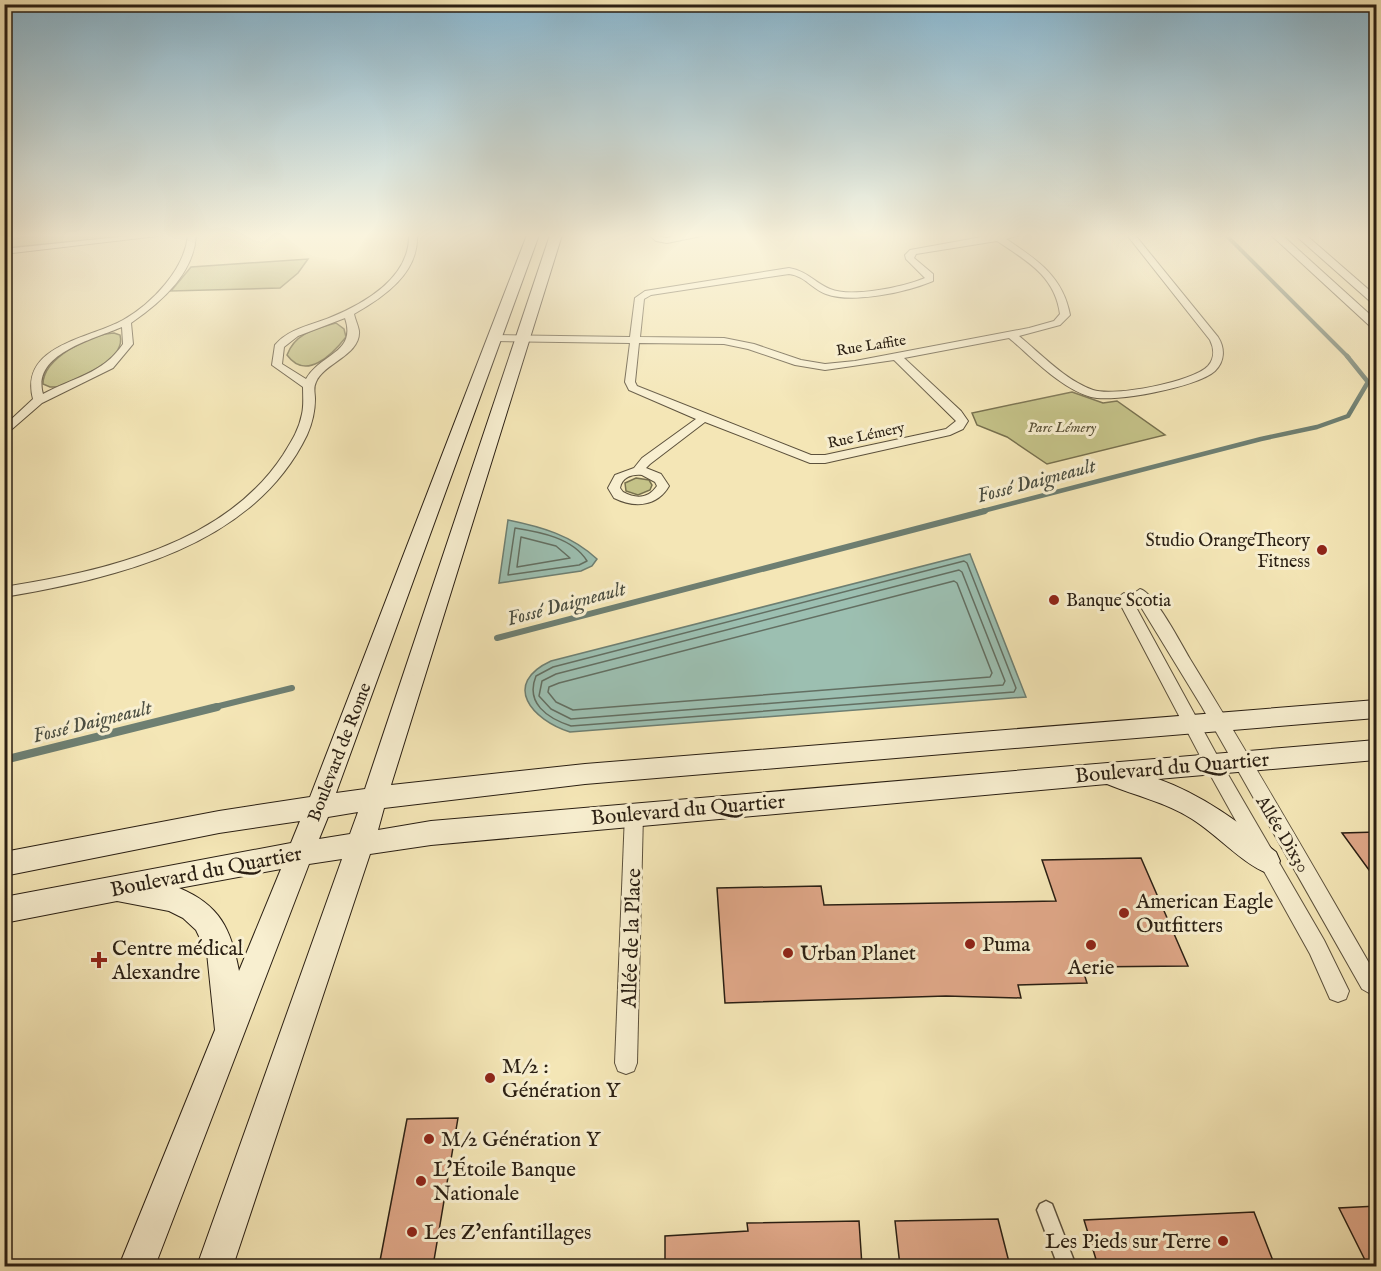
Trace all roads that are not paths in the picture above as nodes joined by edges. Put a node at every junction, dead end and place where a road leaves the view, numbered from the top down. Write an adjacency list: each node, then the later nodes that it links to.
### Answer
1 (160, 294): 10 (street)
2 (376, 294): 9 (street)
3 (511, 294): 13 (main road, Boulevard de Rome)
4 (537, 294): 14 (main road)
5 (646, 294): 15 (street)
6 (1056, 294): 12 (street, Rue Laffite)
7 (1179, 294): 12 (street)
8 (1342, 294): 11 (street)
9 (349, 313): 17 (street); 17 (street)
10 (126, 322): 18 (street); 18 (street)
11 (1377, 326)
12 (1011, 335): 16 (street, Rue Laffite)
13 (494, 338): 14 (street, Rue Laffite); 31 (main road, Boulevard de Rome)
14 (523, 338): 15 (street, Rue Laffite); 30 (main road)
15 (634, 339): 16 (street, Rue Laffite); 19 (street, Rue Lémery)
16 (896, 356): 19 (street, Rue Lémery)
17 (308, 385): 22 (street)
18 (39, 400): 20 (street)
19 (704, 418): 21 (street)
20 (4, 433)
21 (638, 471)
22 (4, 592)
23 (1377, 709): 24 (main road)
24 (1220, 722): 25 (main road); 25 (street, Allée Dix30); 27 (street, Allée Dix30)
25 (1192, 724): 28 (street, Allée Dix30); 30 (main road)
26 (1377, 750): 27 (main road, Boulevard du Quartier)
27 (1241, 761): 28 (main road, Boulevard du Quartier); 39 (street, Allée Dix30)
28 (1213, 764): 29 (main road, Boulevard du Quartier); 35 (street, Allée Dix30)
29 (1104, 773): 32 (main road, Boulevard du Quartier); 35 (main road)
30 (373, 798): 31 (main road); 33 (main road)
31 (319, 806): 34 (main road, Boulevard de Rome); 36 (main road)
32 (634, 814): 33 (main road, Boulevard du Quartier); 42 (street, Allée de la Place)
33 (359, 844): 34 (main road, Boulevard du Quartier); 45 (main road)
34 (301, 853): 37 (main road, Boulevard du Quartier); 41 (main road, Boulevard de Rome)
35 (1267, 861): 40 (street, Allée Dix30)
36 (4, 864)
37 (112, 888): 38 (main road, Boulevard du Quartier); 41 (main road)
38 (4, 910)
39 (1370, 982)
40 (1338, 991)
41 (230, 1034): 44 (main road, Boulevard de Rome)
42 (626, 1063)
43 (1046, 1210): 46 (street)
44 (137, 1266)
45 (215, 1266)
46 (1066, 1266)

